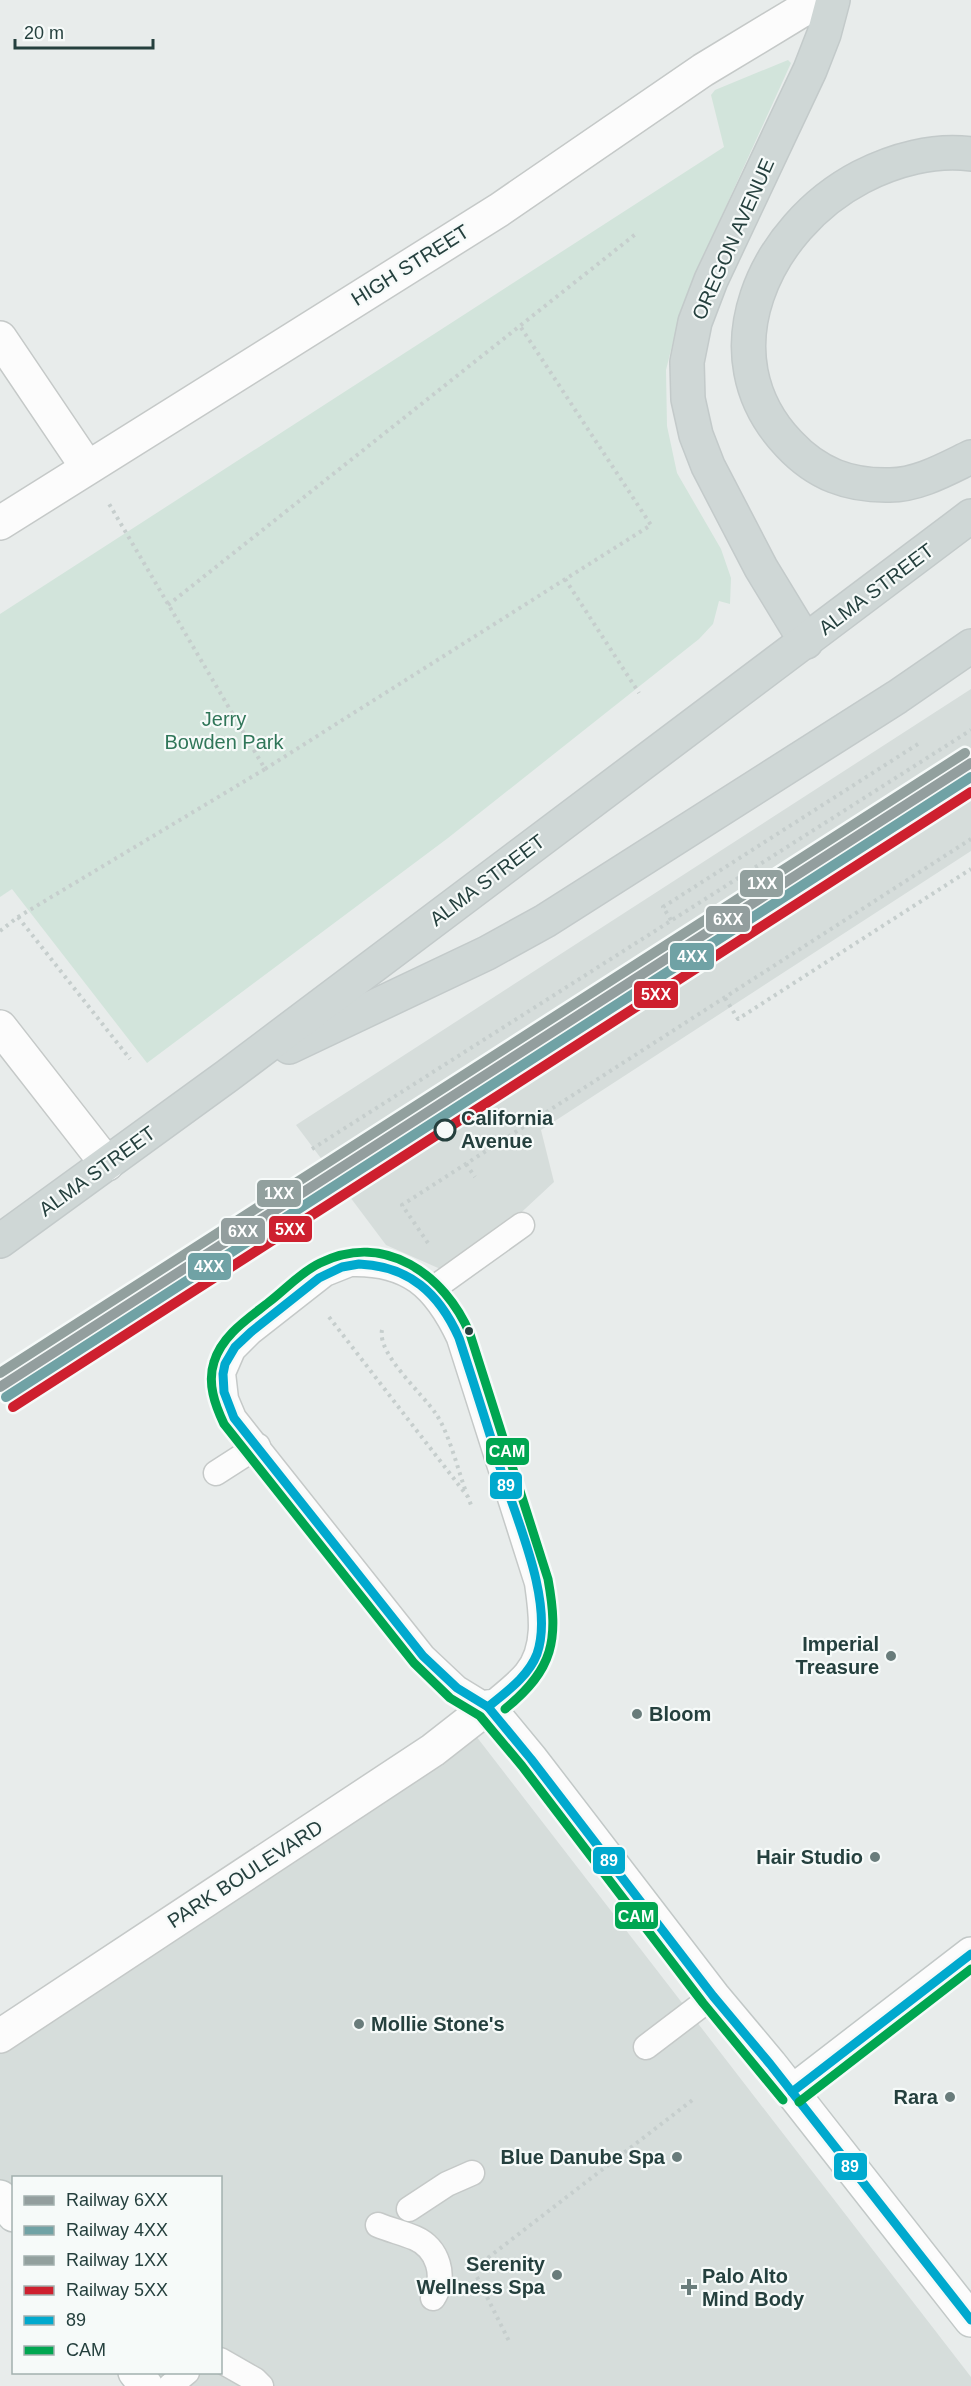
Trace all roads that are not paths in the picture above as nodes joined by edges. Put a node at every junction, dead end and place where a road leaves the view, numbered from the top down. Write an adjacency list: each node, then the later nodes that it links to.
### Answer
1 (815, 0): 6 (street, HIGH STREET)
2 (833, 0): 9 (main road, OREGON AVENUE)
3 (971, 154): 5 (main road)
4 (0, 338): 6 (street)
5 (971, 457)
6 (87, 467): 8 (street, HIGH STREET)
7 (971, 516): 9 (main road, ALMA STREET)
8 (0, 523)
9 (806, 642): 12 (main road, ALMA STREET)
10 (971, 646): 12 (main road)
11 (0, 1027): 13 (street)
12 (227, 1076): 13 (main road, ALMA STREET)
13 (107, 1164): 15 (main road, ALMA STREET)
14 (522, 1225): 16 (lane)
15 (0, 1241)
16 (430, 1291): 17 (lane); 19 (lane)
17 (258, 1446): 18 (lane); 19 (lane)
18 (216, 1473)
19 (488, 1707): 21 (street); 22 (street, PARK BOULEVARD)
20 (971, 1954): 24 (street)
21 (713, 1996): 23 (lane); 24 (street)
22 (0, 2036)
23 (646, 2047)
24 (792, 2092): 31 (street)
25 (472, 2174): 27 (lane)
26 (0, 2197): 28 (street)
27 (409, 2209)
28 (12, 2212)
29 (378, 2225): 30 (lane)
30 (434, 2298)
31 (971, 2320)
32 (222, 2361): 37 (lane)
33 (136, 2374): 35 (street)
34 (186, 2374): 36 (lane)
35 (146, 2386)
36 (170, 2386)
37 (261, 2386)

